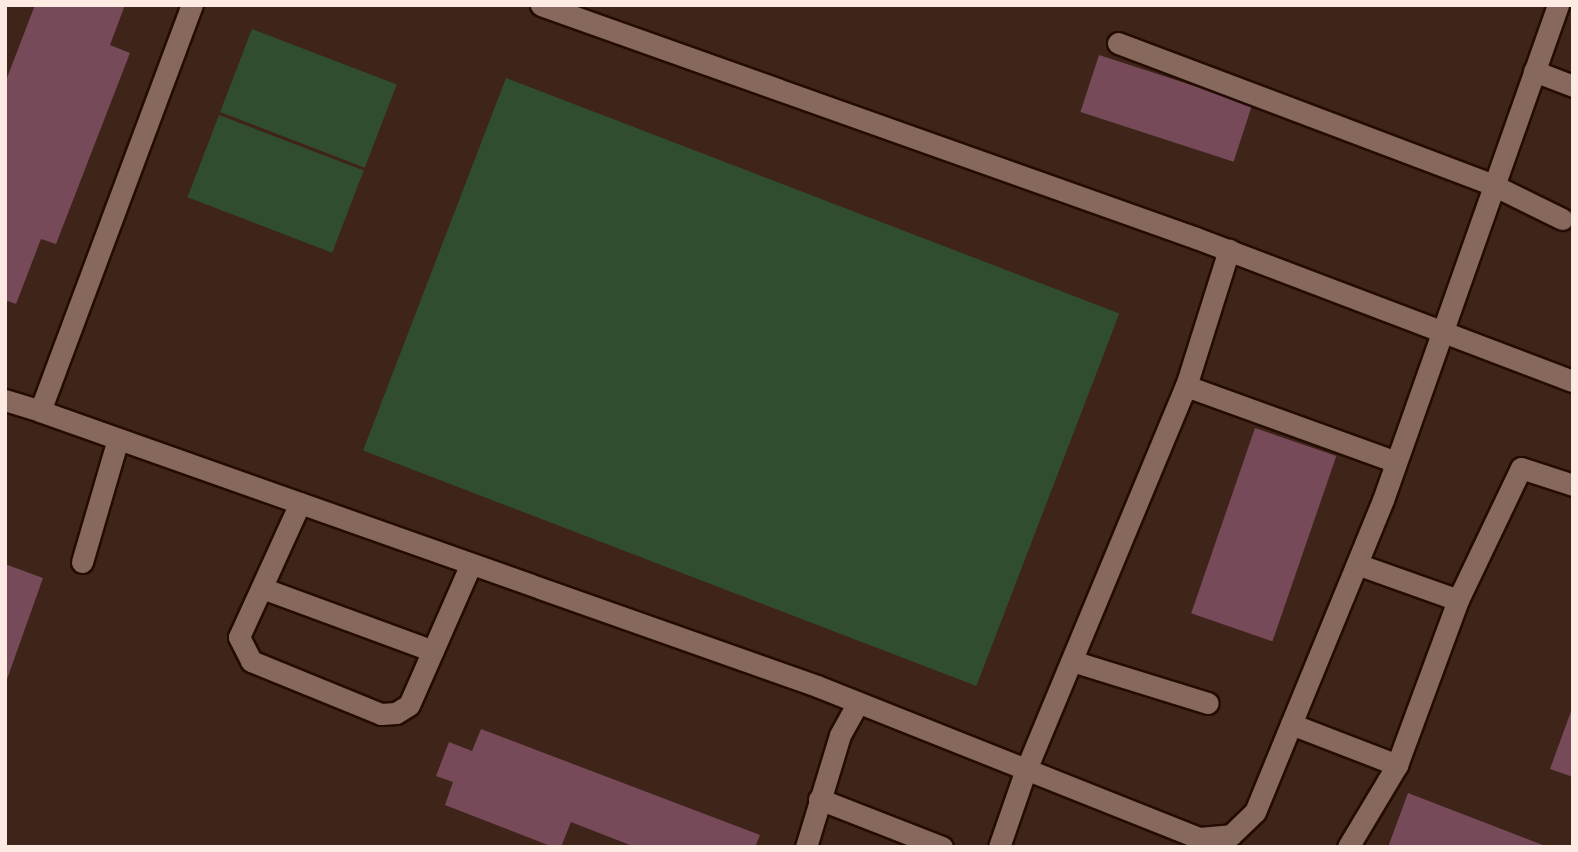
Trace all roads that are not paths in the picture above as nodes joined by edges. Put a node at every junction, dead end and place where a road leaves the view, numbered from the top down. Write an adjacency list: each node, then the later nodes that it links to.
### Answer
1 (191, 5): 14 (lane)
2 (541, 5): 9 (lane)
3 (1558, 5): 5 (lane)
4 (1118, 43): 7 (lane)
5 (1534, 71): 6 (lane); 7 (lane)
6 (1573, 86)
7 (1493, 185): 8 (lane); 10 (lane)
8 (1562, 219)
9 (1229, 250): 10 (lane); 12 (lane)
10 (1441, 328): 11 (lane); 16 (lane)
11 (1573, 381)
12 (1186, 386): 16 (lane); 25 (lane)
13 (5, 400): 14 (lane)
14 (40, 411): 15 (lane)
15 (118, 439): 18 (lane); 19 (lane)
16 (1396, 462): 21 (lane)
17 (1573, 485): 23 (lane)
18 (300, 503): 20 (lane); 22 (lane)
19 (82, 562)
20 (471, 564): 24 (lane); 26 (lane)
21 (1357, 564): 23 (lane); 28 (lane)
22 (262, 588): 24 (lane); 24 (lane)
23 (1458, 600): 29 (lane)
24 (433, 651)
25 (1072, 661): 27 (lane); 30 (lane)
26 (858, 703): 30 (lane); 31 (lane)
27 (1208, 703)
28 (1291, 724): 29 (lane); 32 (lane)
29 (1397, 765): 36 (lane)
30 (1025, 772): 32 (lane); 35 (lane)
31 (819, 799): 33 (lane); 34 (lane)
32 (1231, 841)
33 (806, 847)
34 (943, 847)
35 (999, 847)
36 (1348, 847)

